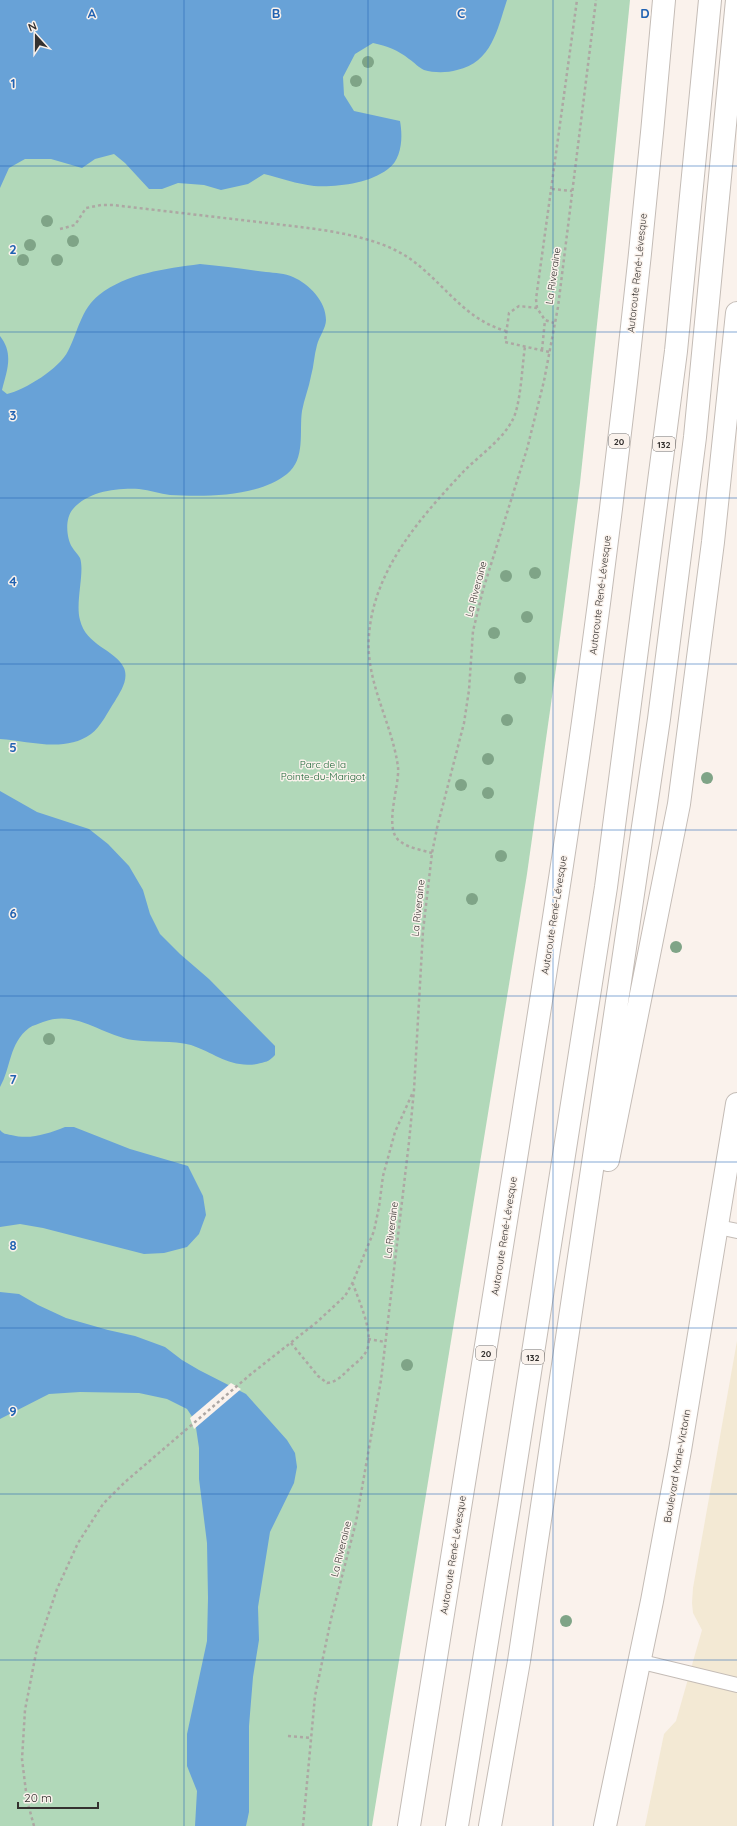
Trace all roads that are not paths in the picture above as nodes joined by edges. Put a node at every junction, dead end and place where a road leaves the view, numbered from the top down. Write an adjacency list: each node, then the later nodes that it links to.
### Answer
1 (664, 0): 10 (main road, Autoroute René-Lévesque / 20)
2 (710, 0): 11 (main road, 132)
3 (737, 0): 7 (main road)
4 (737, 313): 7 (main road)
5 (737, 1104): 6 (main road, Boulevard Marie-Victorin)
6 (728, 1229): 8 (main road, Boulevard Marie-Victorin)
7 (551, 1448): 12 (main road)
8 (638, 1661): 9 (lane); 13 (main road, Boulevard Marie-Victorin)
9 (737, 1685)
10 (409, 1826)
11 (457, 1826)
12 (490, 1826)
13 (605, 1826)

